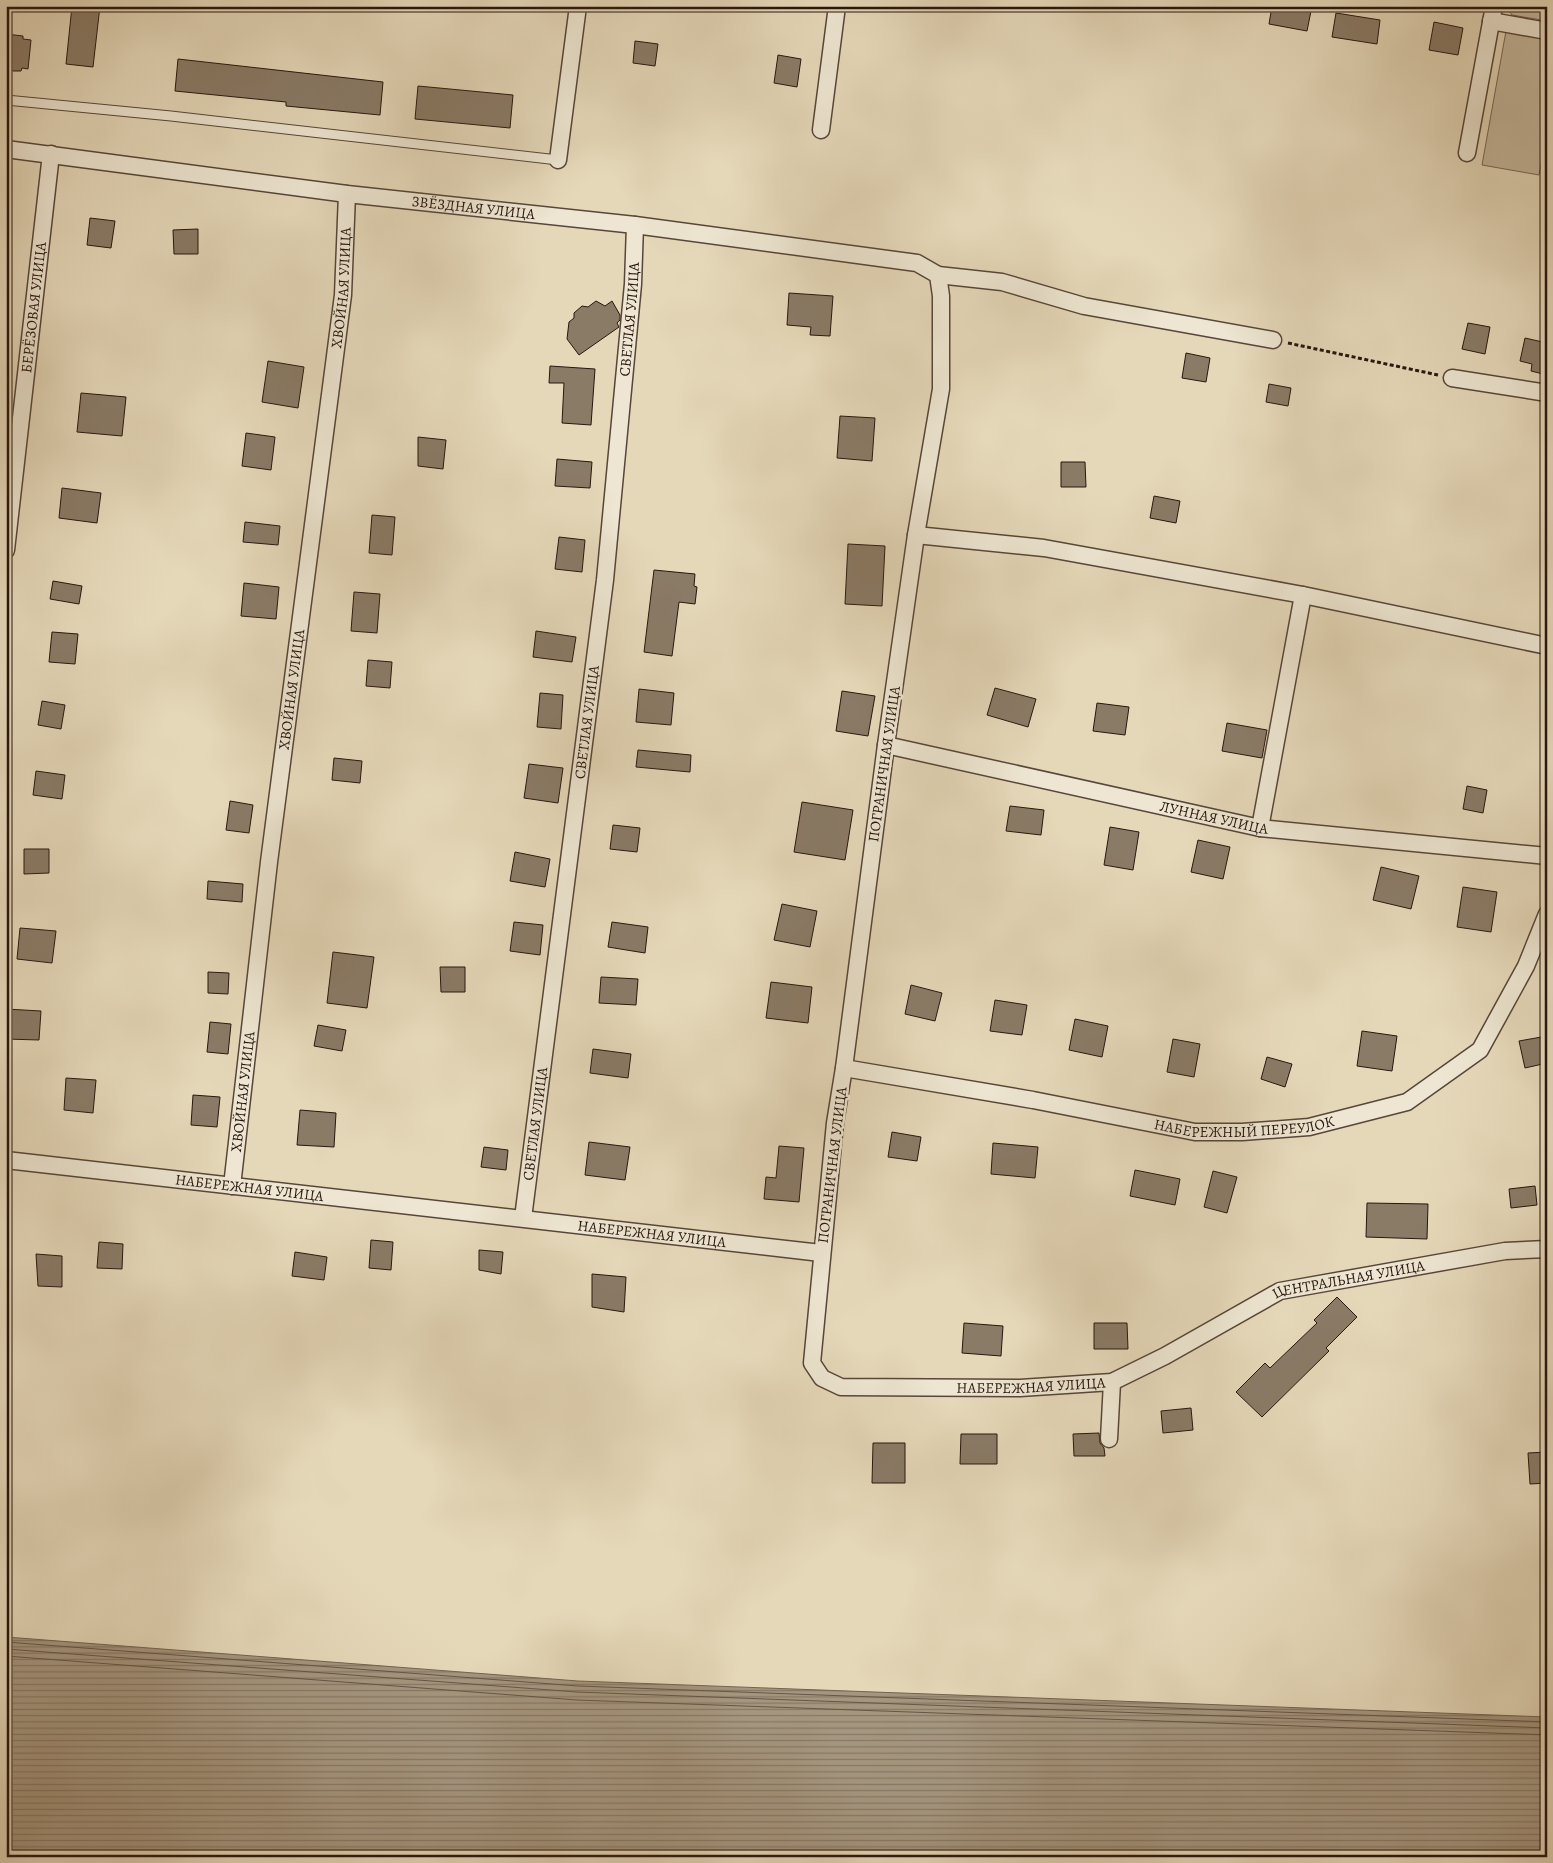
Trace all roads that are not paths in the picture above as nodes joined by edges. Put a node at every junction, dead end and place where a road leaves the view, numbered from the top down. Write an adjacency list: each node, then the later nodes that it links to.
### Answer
1 (578, 6): 10 (street)
2 (837, 6): 6 (street)
3 (1493, 14): 4 (street); 8 (street)
4 (1547, 31)
5 (6, 100): 10 (lane)
6 (821, 130)
7 (6, 149): 9 (street, ЗВЁЗДНАЯ УЛИЦА)
8 (1467, 153)
9 (51, 154): 11 (street, ЗВЁЗДНАЯ УЛИЦА); 18 (street, БЕРЁЗОВАЯ УЛИЦА)
10 (558, 160)
11 (347, 194): 12 (street, ЗВЁЗДНАЯ УЛИЦА); 27 (street, ХВОЙНАЯ УЛИЦА)
12 (635, 225): 13 (street, ЗВЁЗДНАЯ УЛИЦА); 28 (street, СВЕТЛАЯ УЛИЦА)
13 (938, 275): 14 (street); 17 (street, ПОГРАНИЧНАЯ УЛИЦА)
14 (1273, 340)
15 (1452, 378): 16 (street)
16 (1547, 393)
17 (916, 535): 19 (street); 21 (street, ПОГРАНИЧНАЯ УЛИЦА)
18 (6, 550)
19 (1303, 595): 20 (street); 22 (street)
20 (1547, 646)
21 (886, 745): 22 (street, ЛУННАЯ УЛИЦА); 25 (street, ПОГРАНИЧНАЯ УЛИЦА)
22 (1260, 828): 23 (street, ЛУННАЯ УЛИЦА)
23 (1547, 856)
24 (1547, 914): 25 (street, НАБЕРЕЖНЫЙ ПЕРЕУЛОК)
25 (844, 1068): 30 (street, ПОГРАНИЧНАЯ УЛИЦА)
26 (6, 1160): 27 (street, НАБЕРЕЖНАЯ УЛИЦА)
27 (232, 1186): 28 (street, НАБЕРЕЖНАЯ УЛИЦА)
28 (523, 1218): 30 (street, НАБЕРЕЖНАЯ УЛИЦА)
29 (1547, 1249): 31 (street, ЦЕНТРАЛЬНАЯ УЛИЦА)
30 (821, 1254): 32 (street, НАБЕРЕЖНАЯ УЛИЦА)
31 (1165, 1356): 32 (street, НАБЕРЕЖНАЯ УЛИЦА)
32 (1112, 1382): 33 (street)
33 (1109, 1439)

